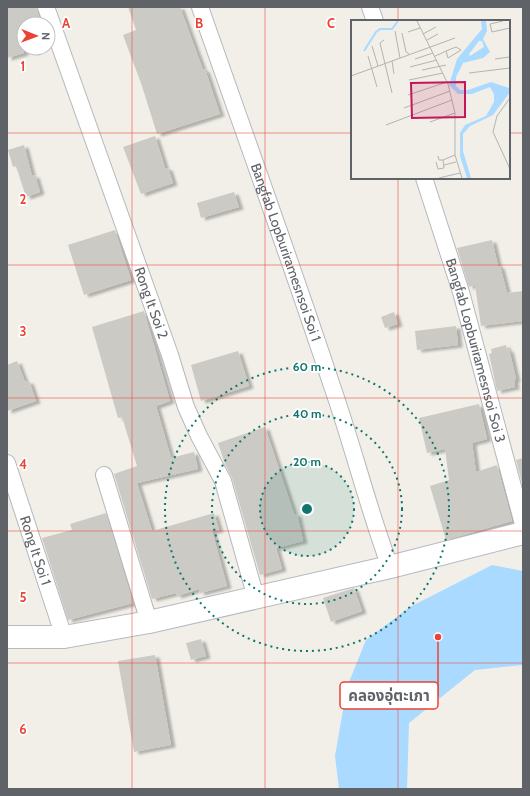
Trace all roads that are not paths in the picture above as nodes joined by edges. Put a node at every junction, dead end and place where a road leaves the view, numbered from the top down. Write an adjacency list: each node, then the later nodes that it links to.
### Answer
1 (46, 7): 11 (street, Rong It Soi 2)
2 (200, 7): 10 (street, Bangfab Lopburiramesnsoi Soi 1)
3 (370, 7): 4 (street)
4 (375, 20)
5 (424, 179): 8 (street, Bangfab Lopburiramesnsoi Soi 3)
6 (7, 463): 14 (street, Rong It Soi 1)
7 (104, 475): 12 (street)
8 (523, 524)
9 (523, 533): 10 (street)
10 (390, 567): 11 (street)
11 (256, 598): 12 (street)
12 (149, 622): 14 (street)
13 (7, 637): 14 (street)
14 (64, 637)

